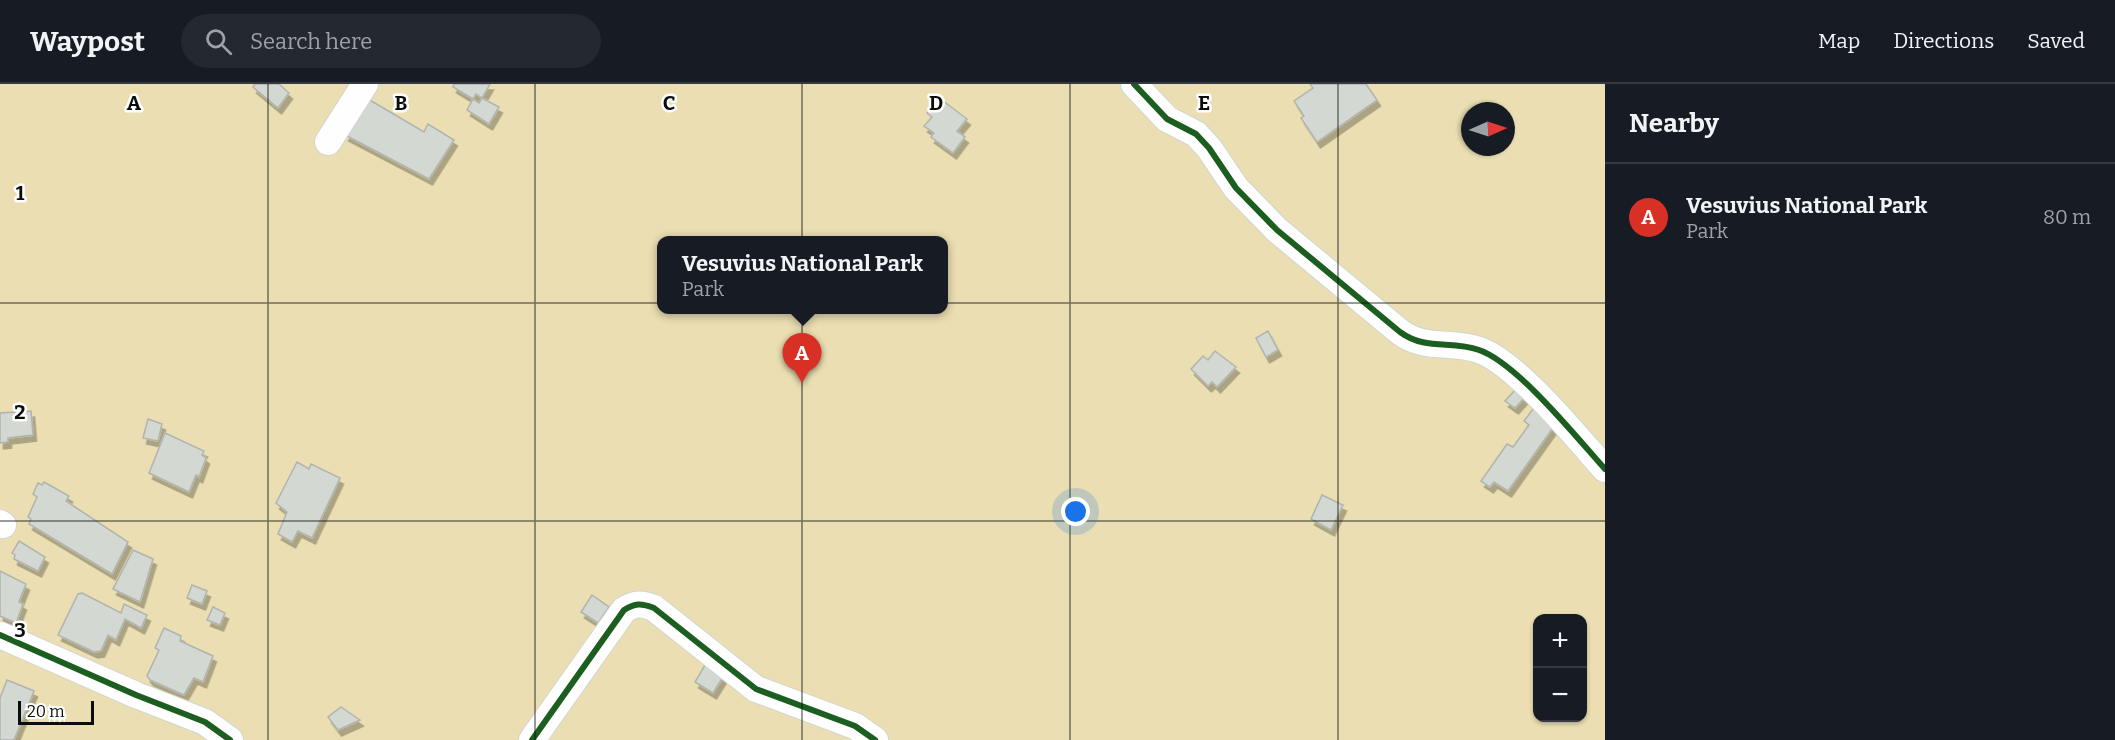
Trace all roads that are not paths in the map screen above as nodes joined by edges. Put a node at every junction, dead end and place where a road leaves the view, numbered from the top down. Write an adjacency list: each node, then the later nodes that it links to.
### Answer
1 (365, 84): 3 (street)
2 (1134, 84): 4 (street)
3 (328, 142)
4 (1605, 469)
5 (0, 635): 6 (street)
6 (230, 740)
7 (532, 740): 8 (street)
8 (875, 740)

